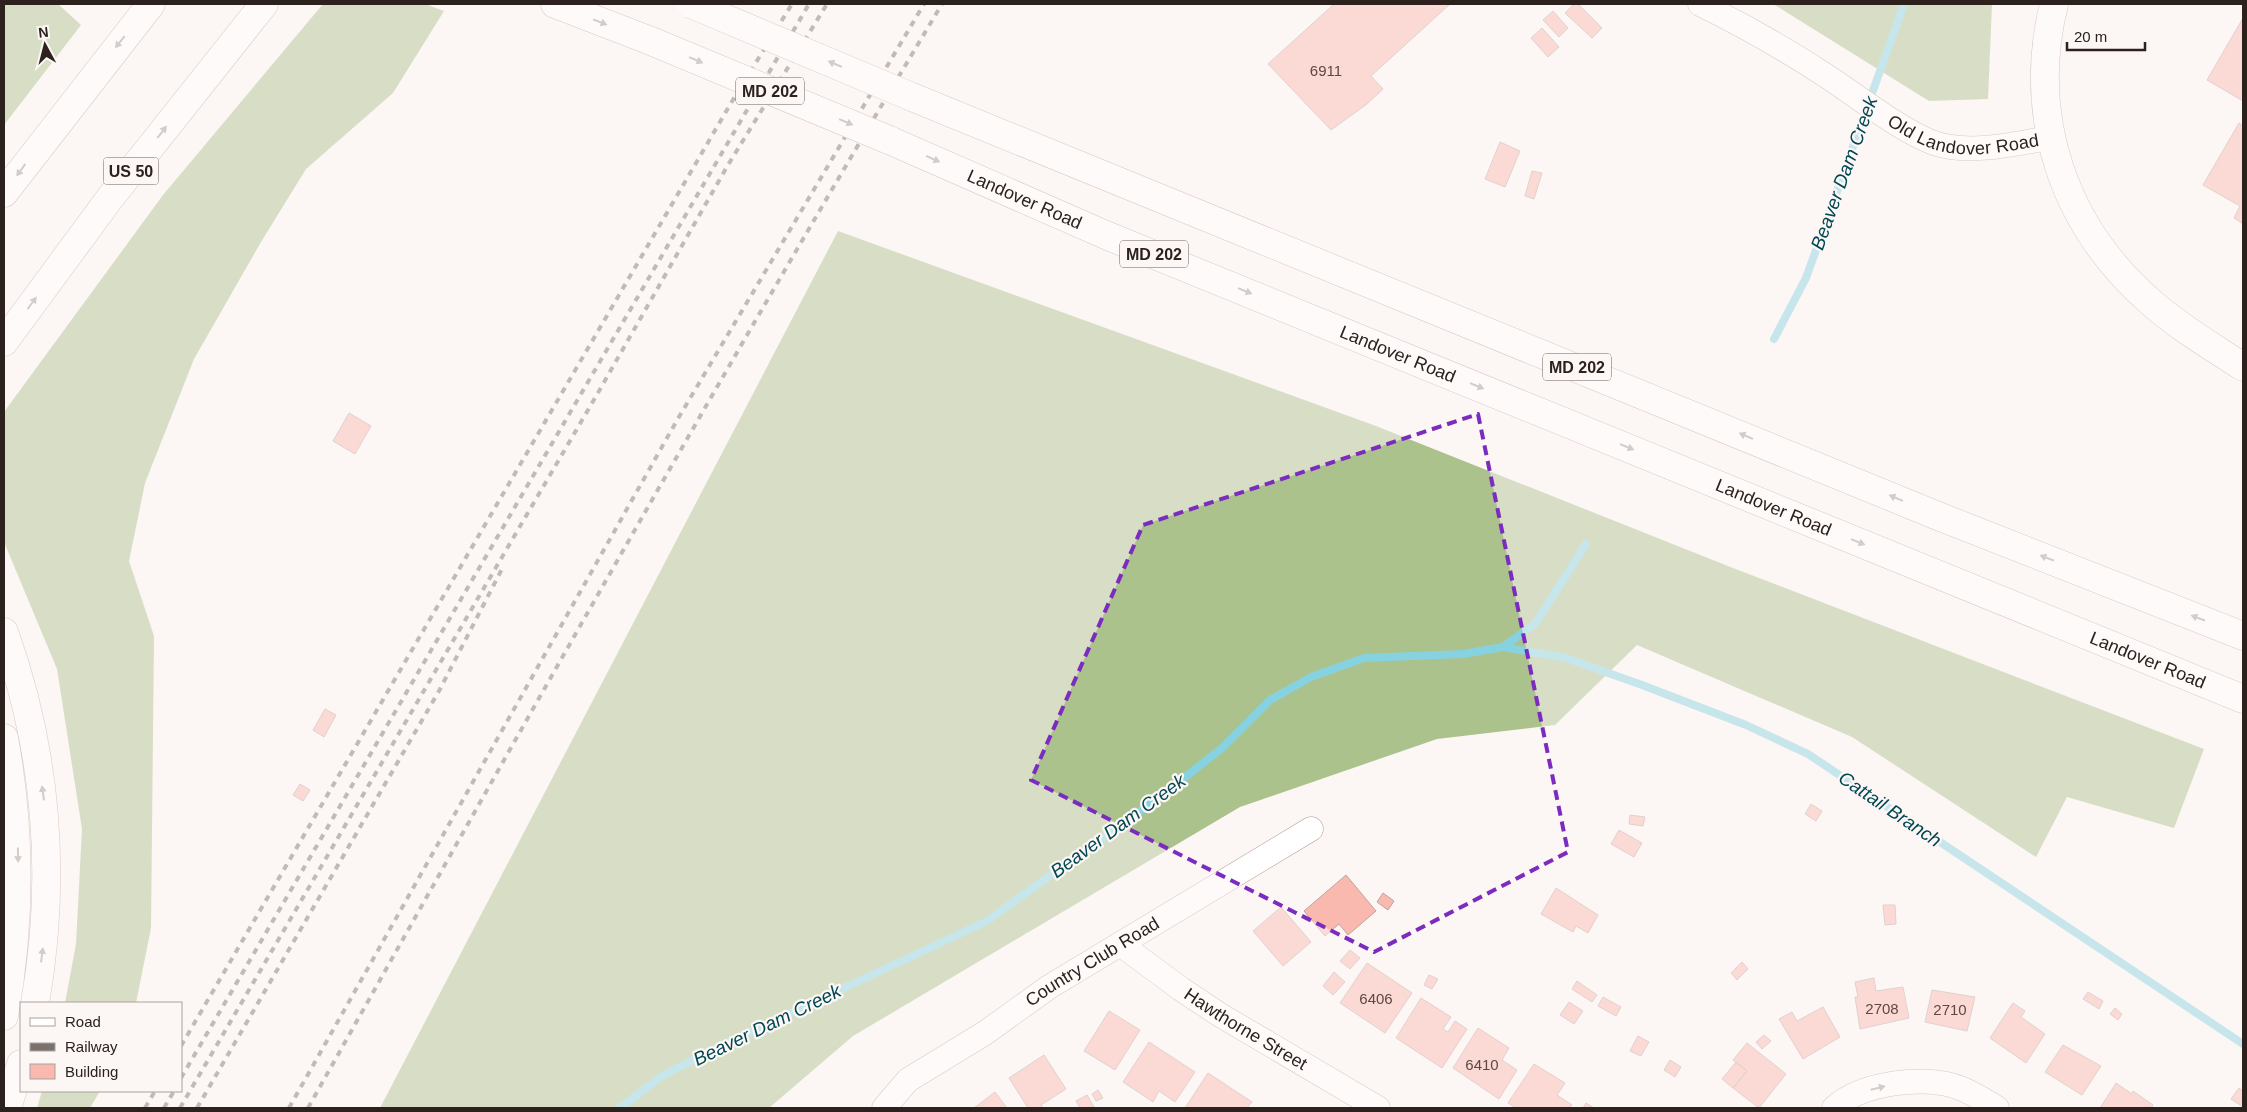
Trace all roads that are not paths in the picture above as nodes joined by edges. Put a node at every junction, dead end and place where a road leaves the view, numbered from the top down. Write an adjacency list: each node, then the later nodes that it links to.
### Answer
1 (151, 4): 8 (main road, one-way to 8)
2 (264, 4): 9 (main road, US 50, one-way to 2)
3 (555, 4): 13 (main road, Landover Road / MD 202, one-way to 13, bridge)
4 (691, 4): 12 (main road, MD 202, one-way to 4, bridge)
5 (1700, 4): 7 (street, Old Landover Road)
6 (2054, 4): 7 (main road)
7 (2050, 138): 10 (main road)
8 (4, 193)
9 (4, 342)
10 (2243, 367)
11 (4, 632): 17 (main road, one-way to 11)
12 (2243, 636)
13 (2243, 699)
14 (4, 738): 18 (main road, one-way to 18)
15 (1311, 829): 16 (street, Country Club Road)
16 (1120, 944): 21 (street, Country Club Road); 22 (street, Hawthorne Street)
17 (35, 1002)
18 (4, 1016)
19 (20, 1067): 20 (main road)
20 (7, 1108)
21 (884, 1108)
22 (1378, 1108)
23 (1834, 1108): 24 (street, one-way to 24)
24 (1997, 1108)

